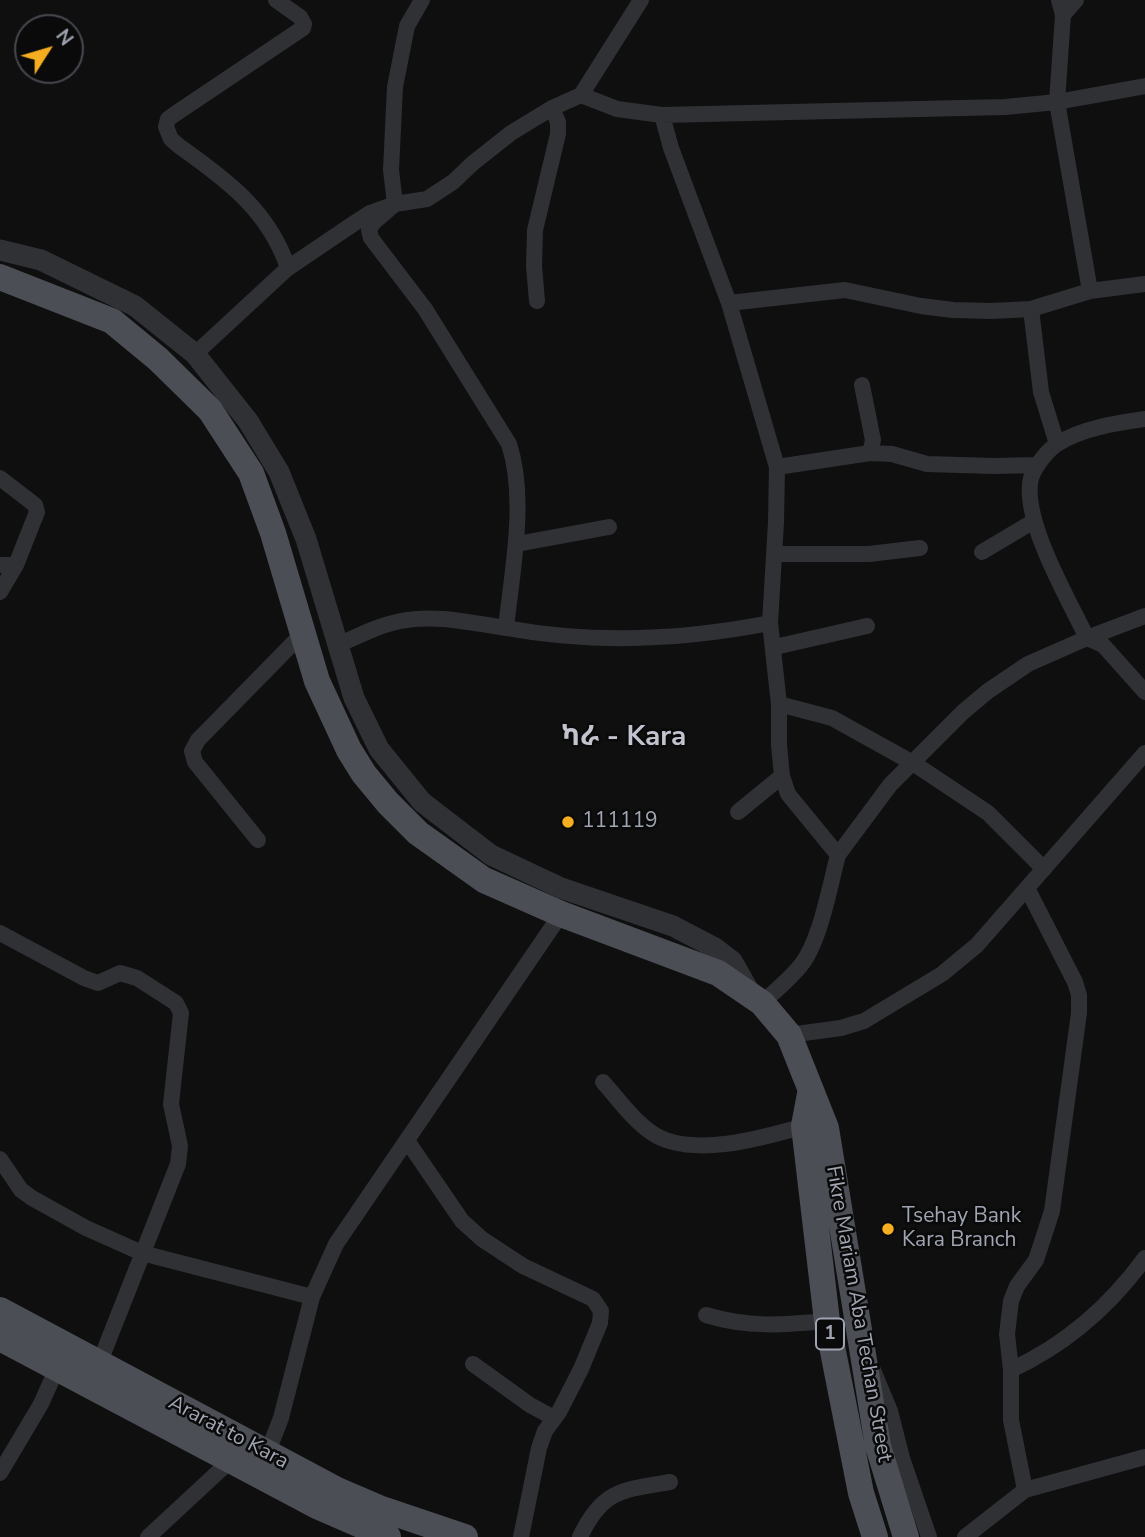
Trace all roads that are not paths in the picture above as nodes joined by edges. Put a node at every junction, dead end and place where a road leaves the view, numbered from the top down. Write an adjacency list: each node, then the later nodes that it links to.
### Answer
1 (276, 0): 13 (street)
2 (422, 0): 11 (street)
3 (641, 0): 7 (street)
4 (1076, 0): 5 (street)
5 (1061, 8): 8 (street)
6 (1145, 86): 8 (street)
7 (581, 95): 9 (street); 10 (street)
8 (1057, 102): 10 (street); 16 (street)
9 (552, 108): 11 (street); 17 (street)
10 (663, 115): 18 (street)
11 (395, 204): 13 (street); 30 (street)
12 (0, 250): 20 (street)
13 (288, 268): 20 (street)
14 (0, 277): 40 (main road)
15 (1145, 284): 16 (street)
16 (1090, 291): 19 (street)
17 (537, 301)
18 (729, 303): 19 (street); 26 (street)
19 (1031, 309): 23 (street)
20 (195, 354): 42 (street)
21 (862, 385): 24 (street)
22 (1145, 419): 23 (street)
23 (1057, 444): 25 (street)
24 (870, 453): 25 (street); 26 (street)
25 (1037, 465): 28 (street)
26 (777, 467): 33 (street)
27 (0, 478): 34 (street)
28 (1034, 521): 32 (street); 41 (street)
29 (609, 527): 30 (street)
30 (517, 544): 39 (street)
31 (920, 548): 33 (street)
32 (982, 552)
33 (775, 554): 37 (street)
34 (8, 565): 35 (street)
35 (0, 593)
36 (1145, 615): 41 (street)
37 (770, 623): 39 (street); 43 (street)
38 (867, 626): 43 (street)
39 (506, 628): 42 (street)
40 (304, 632): 50 (street); 54 (main road)
41 (1087, 638): 44 (street); 47 (street)
42 (338, 645): 56 (street)
43 (775, 648): 45 (street)
44 (1145, 692)
45 (779, 704): 47 (street); 48 (street)
46 (1145, 753): 52 (street)
47 (913, 763): 51 (street); 52 (street)
48 (782, 776): 49 (street); 51 (street)
49 (738, 812)
50 (258, 840)
51 (838, 855): 56 (street)
52 (1044, 869): 53 (street)
53 (1027, 888): 57 (street); 73 (street)
54 (561, 914): 56 (main road); 60 (street)
55 (0, 933): 62 (street)
56 (756, 998): 57 (main road)
57 (789, 1035): 59 (main road)
58 (603, 1082): 59 (street)
59 (815, 1127): 67 (main road, Fikre Mariam Aba Techan Street / 1); 69 (main road, Fikre Mariam Aba Techan Street / 1)
60 (408, 1142): 64 (street); 74 (street)
61 (0, 1159): 62 (street)
62 (142, 1254): 64 (street); 70 (street)
63 (1145, 1258): 73 (street)
64 (312, 1297): 76 (street)
65 (0, 1310): 70 (main road, Ararat to Kara)
66 (706, 1315): 67 (street)
67 (827, 1321): 87 (main road, Fikre Mariam Aba Techan Street / 1)
68 (0, 1338): 72 (main road, Ararat to Kara)
69 (860, 1346): 88 (main road, Fikre Mariam Aba Techan Street / 1); 89 (street)
70 (99, 1364): 75 (main road, Ararat to Kara)
71 (473, 1364): 74 (street)
72 (57, 1368): 75 (main road, Ararat to Kara); 79 (street)
73 (1011, 1370): 81 (street)
74 (554, 1418): 85 (street)
75 (207, 1435): 76 (main road, Ararat to Kara); 78 (main road, Ararat to Kara)
76 (267, 1454): 84 (main road, Ararat to Kara)
77 (1145, 1457): 81 (street)
78 (230, 1461): 82 (street); 83 (main road, Ararat to Kara)
79 (0, 1473)
80 (670, 1482): 86 (street)
81 (1024, 1490): 90 (street)
82 (148, 1537)
83 (388, 1537)
84 (465, 1537)
85 (521, 1537)
86 (580, 1537)
87 (875, 1537)
88 (906, 1537)
89 (929, 1537)
90 (965, 1537)

